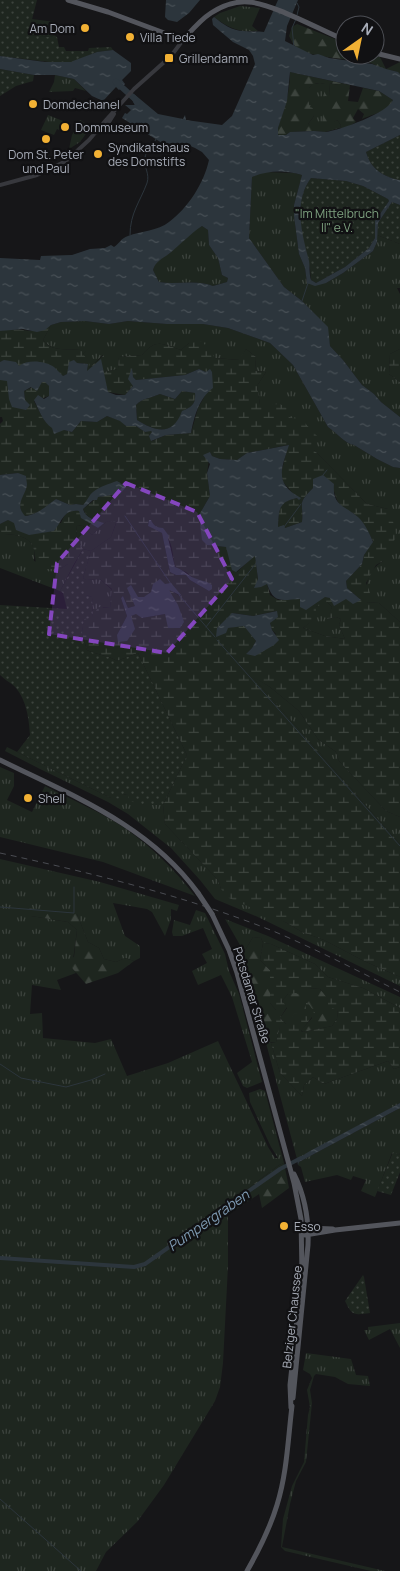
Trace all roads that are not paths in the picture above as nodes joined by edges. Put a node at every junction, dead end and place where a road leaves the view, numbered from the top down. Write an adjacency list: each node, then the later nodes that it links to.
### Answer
1 (68, 0): 3 (main road)
2 (335, 36): 3 (main road)
3 (183, 40): 6 (street)
4 (385, 56): 5 (main road)
5 (400, 60)
6 (0, 185)
7 (0, 760): 8 (main road, Potsdamer Straße, bridge)
8 (290, 1168): 10 (main road, Potsdamer Straße); 12 (main road, Potsdamer Straße)
9 (400, 1223): 11 (main road)
10 (308, 1228): 11 (main road); 12 (main road)
11 (335, 1230): 12 (main road)
12 (304, 1234): 13 (main road, Belziger Chaussee)
13 (247, 1571)

